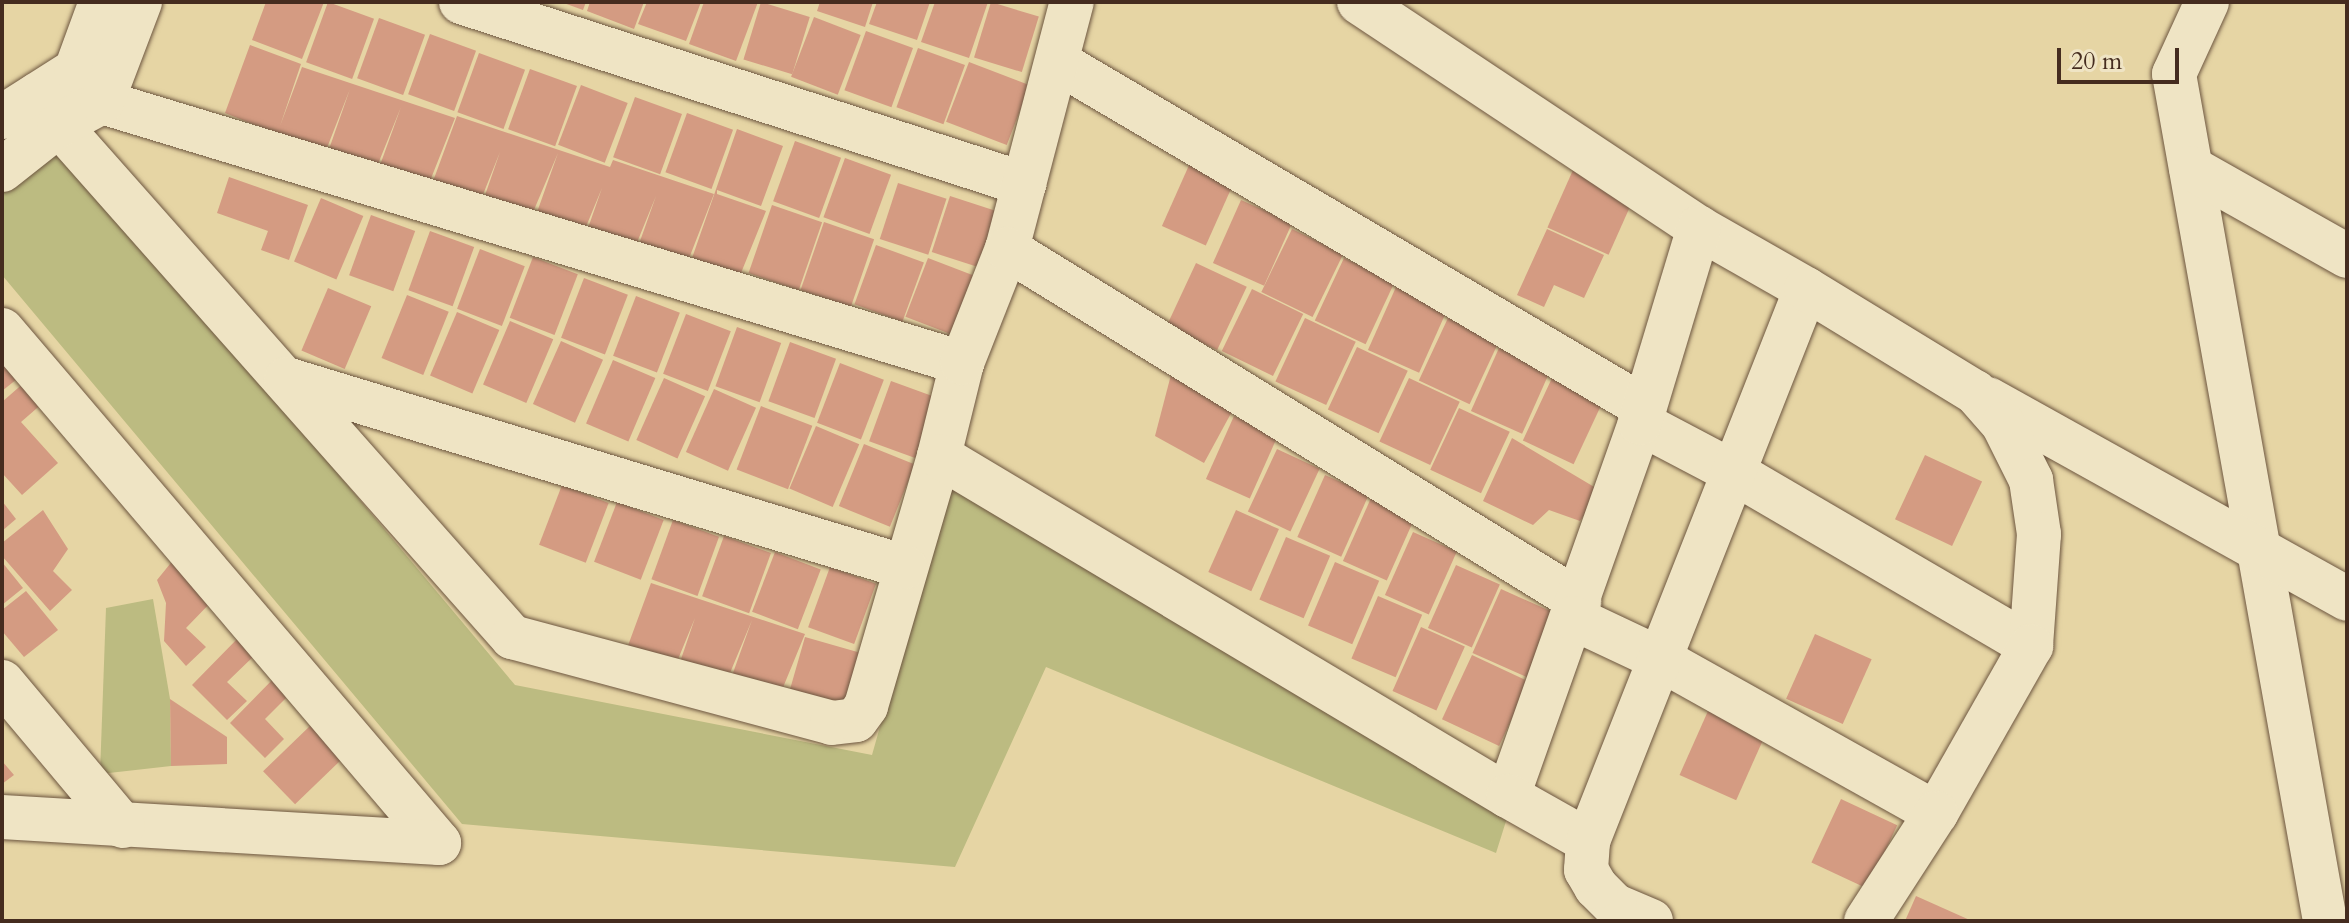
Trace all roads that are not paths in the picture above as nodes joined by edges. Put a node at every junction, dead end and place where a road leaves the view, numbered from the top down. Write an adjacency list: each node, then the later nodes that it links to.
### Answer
1 (101, 2): 8 (street)
2 (140, 2): 8 (street)
3 (461, 2): 12 (street)
4 (1072, 2): 7 (street)
5 (1359, 2): 13 (street)
6 (2207, 2): 10 (street)
7 (1059, 63): 12 (street); 21 (street)
8 (89, 86): 9 (street); 18 (street)
9 (32, 112): 11 (street); 19 (street)
10 (2191, 168): 15 (street); 24 (street)
11 (2, 170)
12 (1024, 184): 14 (street)
13 (1699, 228): 16 (street); 21 (street)
14 (1007, 249): 18 (street); 27 (street)
15 (2347, 256)
16 (1806, 289): 20 (street); 23 (street)
17 (2, 330): 34 (street)
18 (962, 363): 22 (street)
19 (286, 379): 25 (street); 25 (street)
20 (1975, 392): 24 (street); 28 (street)
21 (1642, 415): 23 (street); 27 (street)
22 (939, 456): 25 (street); 31 (street)
23 (1735, 473): 28 (street); 29 (street)
24 (2259, 550): 26 (street); 38 (street)
25 (905, 567)
26 (2347, 599)
27 (1576, 609): 29 (street); 31 (street)
28 (2031, 646): 32 (street)
29 (1660, 659): 32 (street); 35 (street)
30 (2, 682): 34 (street)
31 (1508, 796): 35 (street)
32 (1936, 813): 37 (street)
33 (2, 817): 34 (street)
34 (123, 826)
35 (1588, 841): 36 (street)
36 (1651, 921)
37 (1866, 921)
38 (2325, 921)

